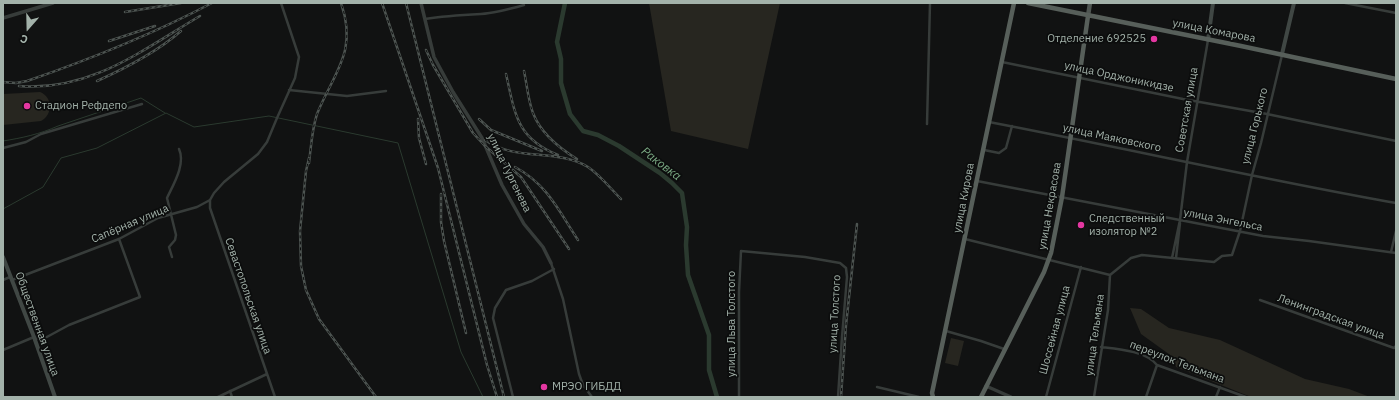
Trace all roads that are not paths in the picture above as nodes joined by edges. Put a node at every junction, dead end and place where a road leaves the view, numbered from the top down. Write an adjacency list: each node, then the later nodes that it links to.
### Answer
1 (53, 3): 14 (street)
2 (281, 3): 21 (street)
3 (421, 3): 15 (street, улица Тургенева)
4 (930, 3): 27 (street)
5 (1014, 3): 18 (highway, улица Кирова)
6 (1028, 3): 13 (highway, улица Комарова)
7 (1090, 3): 13 (main road, улица Некрасова)
8 (1213, 3): 16 (main road, Советская улица)
9 (1294, 3): 17 (main road, улица Горького)
10 (1345, 3): 12 (street)
11 (524, 5): 15 (street)
12 (1396, 13)
13 (1088, 16): 16 (highway, улица Комарова); 19 (highway, улица Некрасова)
14 (3, 18)
15 (424, 19): 53 (street, улица Тургенева)
16 (1208, 40): 17 (highway, улица Комарова); 23 (street, Советская улица)
17 (1282, 54): 20 (highway, улица Комарова); 25 (street, улица Горького)
18 (1002, 62): 19 (street, улица Орджоникидзе); 26 (highway, улица Кирова)
19 (1079, 77): 23 (street, улица Орджоникидзе); 29 (highway, улица Некрасова)
20 (1396, 79)
21 (289, 90): 22 (street); 38 (street)
22 (386, 91)
23 (1198, 102): 25 (street, улица Орджоникидзе); 34 (street, Советская улица)
24 (142, 104): 31 (street)
25 (1267, 114): 30 (street, улица Орджоникидзе); 35 (street, улица Горького)
26 (989, 122): 28 (street, улица Маяковского); 33 (highway, улица Кирова)
27 (927, 124)
28 (1012, 126): 29 (street, улица Маяковского); 33 (street)
29 (1070, 138): 34 (street, улица Маяковского); 37 (highway, улица Некрасова)
30 (1396, 141)
31 (3, 148)
32 (179, 149): 40 (street)
33 (983, 150): 36 (highway, улица Кирова)
34 (1187, 162): 35 (street, улица Маяковского); 41 (street, Советская улица)
35 (1252, 176): 39 (street, улица Маяковского); 42 (street, улица Горького)
36 (977, 181): 37 (street, улица Энгельса); 45 (highway, улица Кирова)
37 (1062, 197): 41 (street, улица Энгельса); 52 (highway, улица Некрасова)
38 (210, 200): 40 (street, Сапёрная улица); 67 (street, Севастопольская улица)
39 (1396, 203)
40 (170, 214): 44 (street, Сапёрная улица); 50 (street)
41 (1180, 220): 42 (street, улица Энгельса); 51 (street, Советская улица)
42 (1240, 231): 47 (street, улица Энгельса); 51 (street, улица Горького)
43 (1396, 231): 47 (street)
44 (119, 239): 57 (street, Сапёрная улица); 61 (street)
45 (965, 240): 52 (street); 60 (highway, улица Кирова)
46 (741, 251): 78 (street, улица Льва Толстого); 79 (street, улица Толстого)
47 (1391, 252): 48 (street, улица Энгельса)
48 (1396, 253)
49 (3, 257): 57 (main road, Общественная улица)
50 (172, 257)
51 (1174, 258): 56 (street)
52 (1049, 259): 54 (street); 64 (highway, улица Некрасова)
53 (551, 263): 55 (street, улица Тургенева)
54 (1081, 267): 56 (street); 84 (street, Шоссейная улица)
55 (554, 269): 76 (street); 77 (street, улица Тургенева)
56 (1110, 275): 63 (street, улица Тельмана)
57 (11, 278): 58 (street, Сапёрная улица); 61 (main road, Общественная улица)
58 (3, 280)
59 (1260, 300): 62 (street, Ленинградская улица)
60 (946, 331): 64 (street); 81 (highway, улица Кирова)
61 (34, 337): 65 (street); 72 (main road, Общественная улица)
62 (1396, 346)
63 (1101, 347): 66 (street, переулок Тельмана); 85 (street, улица Тельмана)
64 (1004, 349): 68 (highway, улица Некрасова)
65 (3, 350)
66 (1157, 365): 70 (street, переулок Тельмана); 86 (street)
67 (266, 374): 71 (street); 75 (street, Севастопольская улица)
68 (986, 386): 82 (highway, улица Некрасова); 83 (street)
69 (877, 387): 80 (street)
70 (1220, 387): 87 (street); 88 (street, переулок Тельмана)
71 (230, 391): 73 (street); 74 (street)
72 (55, 397)
73 (218, 397)
74 (232, 397)
75 (275, 397)
76 (513, 397)
77 (592, 397)
78 (739, 397)
79 (838, 397)
80 (919, 397)
81 (933, 397)
82 (981, 397)
83 (1010, 397)
84 (1046, 397)
85 (1094, 397)
86 (1148, 397)
87 (1216, 397)
88 (1246, 397)

